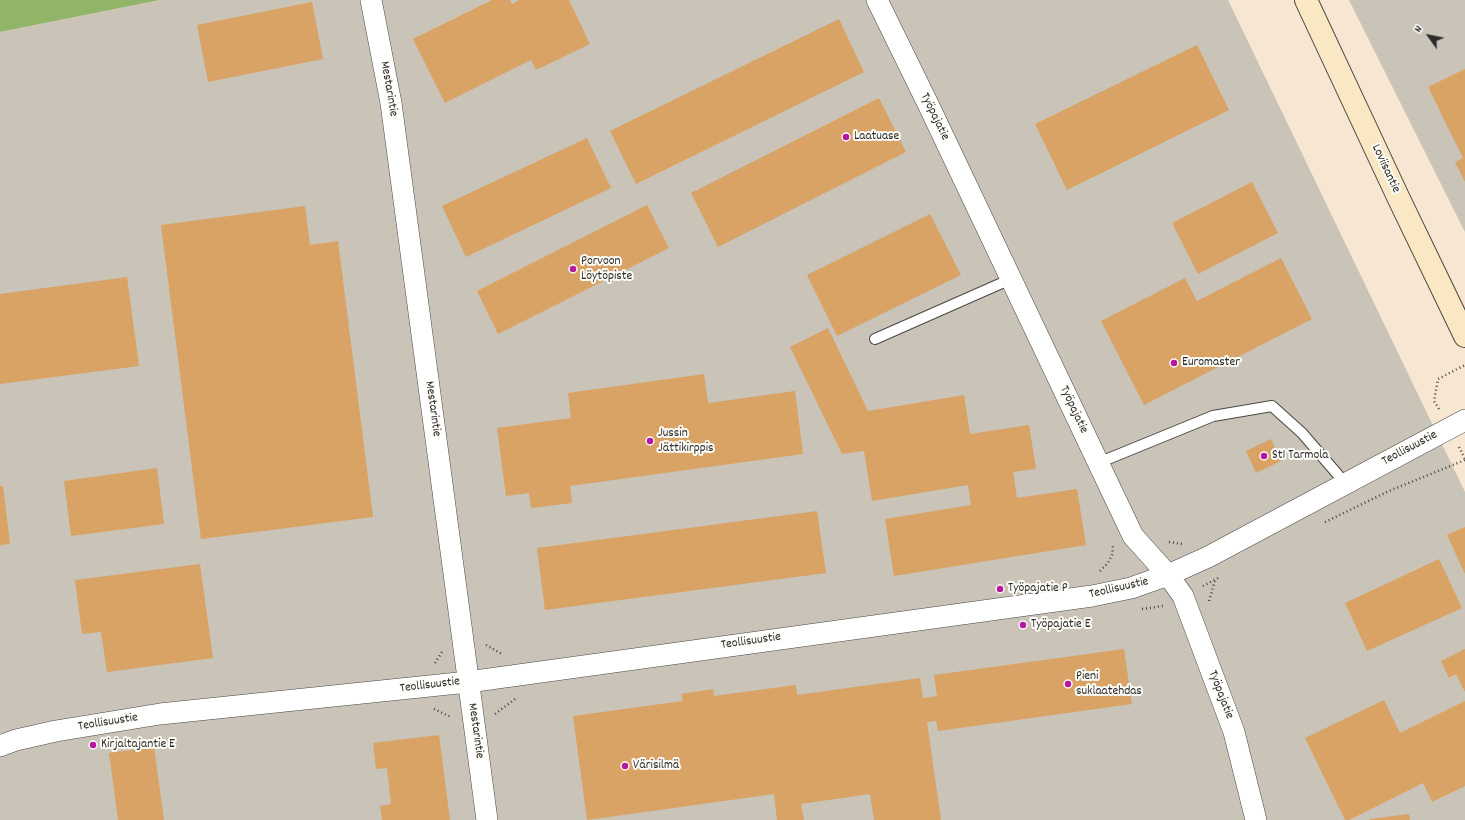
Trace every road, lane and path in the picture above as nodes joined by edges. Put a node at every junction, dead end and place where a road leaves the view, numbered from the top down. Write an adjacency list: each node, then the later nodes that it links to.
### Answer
1 (372, 0): 11 (street, Mestarintie)
2 (877, 0): 4 (street, Työpajatie)
3 (1306, 0): 5 (main road, Loviisantie)
4 (1011, 279): 6 (lane); 8 (street, Työpajatie)
5 (1465, 336)
6 (874, 339)
7 (1465, 420): 9 (street, Teollisuustie)
8 (1098, 463): 9 (lane); 10 (street, Työpajatie)
9 (1345, 483): 10 (street, Teollisuustie)
10 (1168, 576): 11 (street, Teollisuustie); 14 (street, Työpajatie)
11 (468, 682): 12 (street, Teollisuustie); 13 (street, Mestarintie)
12 (0, 746)
13 (487, 820)
14 (1256, 820)

